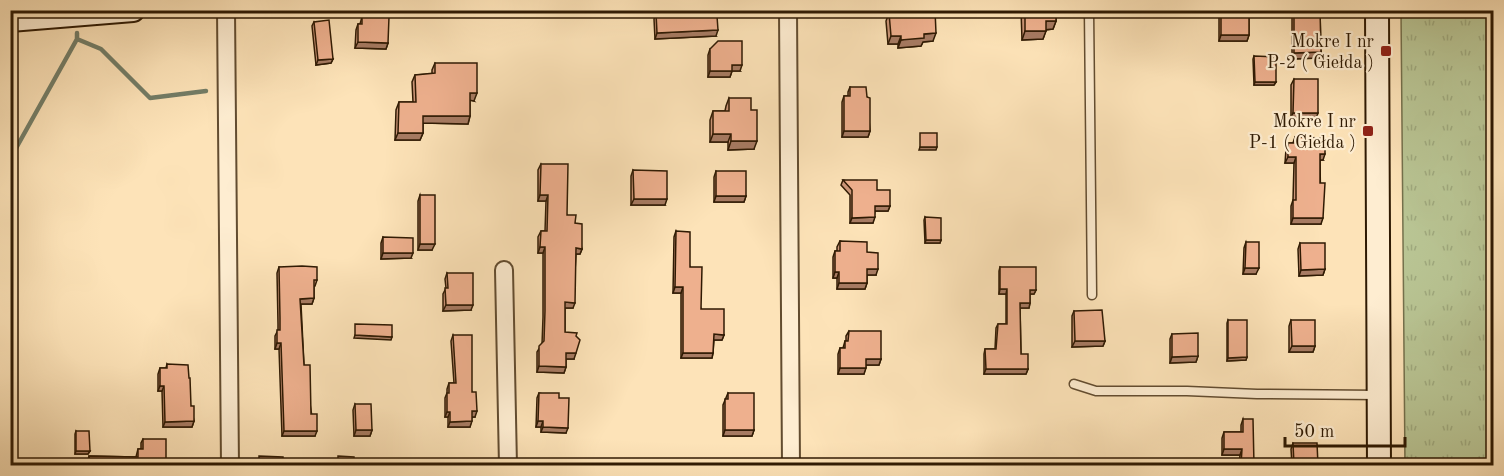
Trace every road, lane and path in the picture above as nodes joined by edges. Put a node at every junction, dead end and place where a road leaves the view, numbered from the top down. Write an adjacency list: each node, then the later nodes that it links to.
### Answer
1 (133, 10): 6 (street)
2 (226, 10): 11 (street)
3 (788, 10): 13 (street)
4 (1089, 10): 8 (lane)
5 (1377, 10): 10 (street)
6 (10, 20)
7 (504, 270): 12 (street)
8 (1092, 295)
9 (1074, 384): 10 (lane)
10 (1379, 395): 14 (street)
11 (230, 465)
12 (508, 465)
13 (790, 465)
14 (1380, 465)

